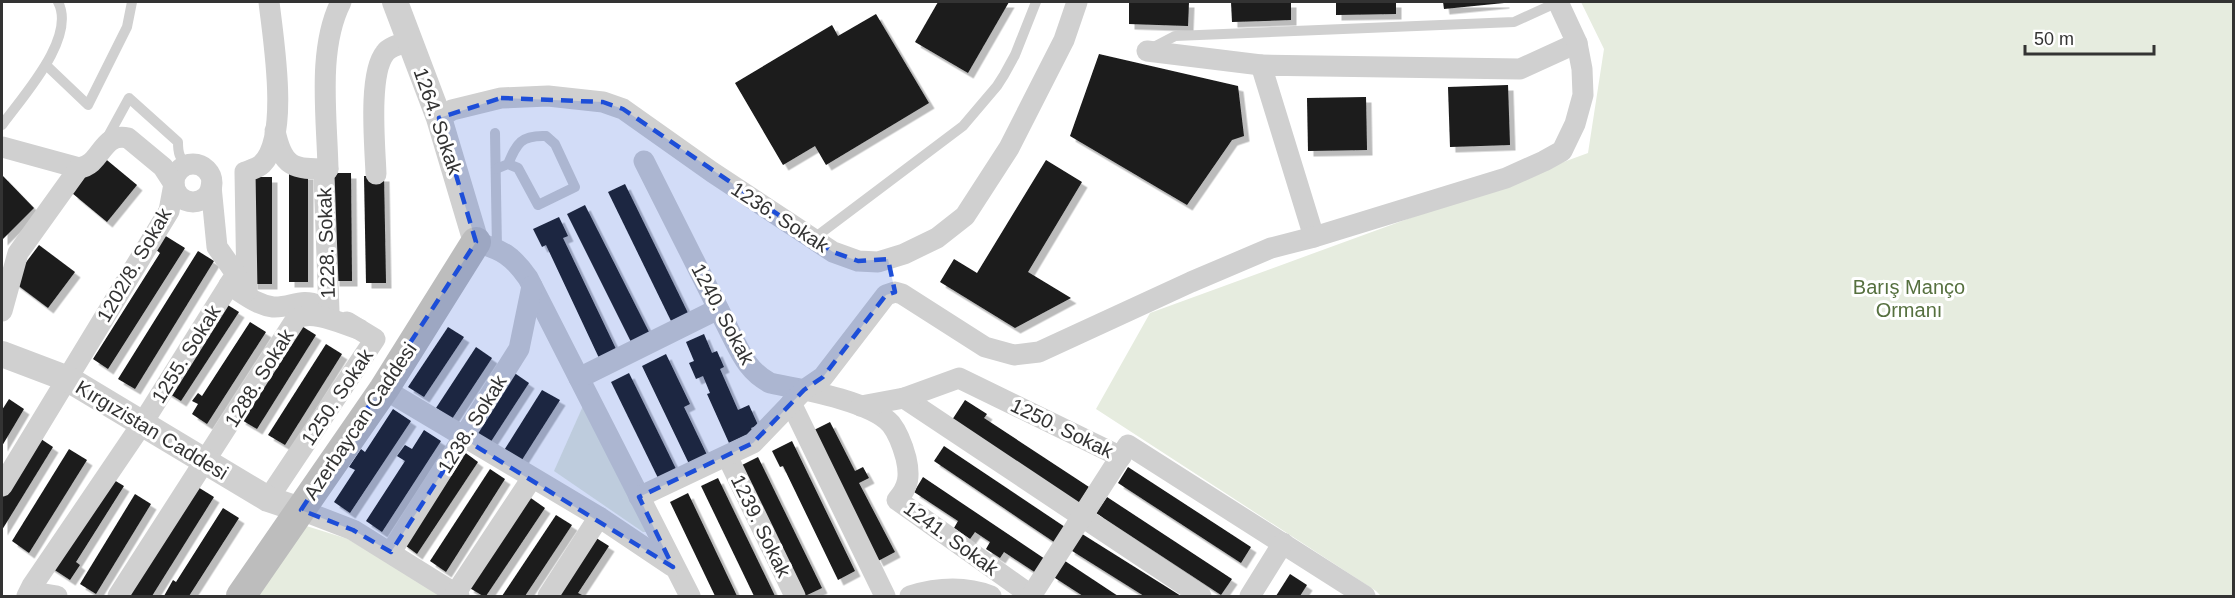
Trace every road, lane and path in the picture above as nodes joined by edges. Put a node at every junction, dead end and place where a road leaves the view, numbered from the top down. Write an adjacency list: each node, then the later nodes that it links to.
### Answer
1 (58, 2): 12 (lane)
2 (132, 2): 12 (lane)
3 (269, 2): 16 (street)
4 (341, 2): 25 (street, 1228. Sokak)
5 (395, 2): 9 (street, 1264. Sokak)
6 (1036, 2): 30 (lane)
7 (1077, 2): 32 (street, 1236. Sokak)
8 (1558, 2): 10 (street); 11 (lane)
9 (410, 41): 14 (street, 1264. Sokak); 26 (street)
10 (1577, 43): 13 (street); 29 (street)
11 (1147, 51): 13 (street)
12 (46, 65): 15 (lane)
13 (1262, 65): 29 (street)
14 (439, 118): 30 (street, 1236. Sokak); 31 (street, 1264. Sokak)
15 (2, 125)
16 (275, 131): 25 (street); 36 (street, 1255. Sokak)
17 (495, 133): 24 (lane)
18 (103, 146): 22 (lane); 23 (street); 27 (street, 1202/8. Sokak)
19 (2, 147): 23 (street)
20 (645, 161): 37 (street, 1240. Sokak)
21 (508, 164): 21 (lane); 24 (lane)
22 (188, 165): 27 (street); 28 (street)
23 (79, 168): 38 (street)
24 (496, 169): 31 (lane)
25 (326, 172): 39 (street, 1228. Sokak)
26 (376, 174)
27 (174, 184): 28 (street); 43 (street, 1202/8. Sokak)
28 (212, 186): 33 (street)
29 (1314, 237): 35 (street)
30 (813, 239): 32 (street, 1236. Sokak)
31 (486, 245): 34 (street); 44 (main road, Azerbaycan Caddesi)
32 (888, 259): 35 (street)
33 (230, 285): 36 (street, 1250. Sokak); 48 (street, 1255. Sokak)
34 (532, 286): 42 (street); 49 (street, 1238. Sokak)
35 (895, 292): 45 (street)
36 (247, 297): 39 (street, 1250. Sokak)
37 (718, 309): 42 (street); 45 (street, 1240. Sokak)
38 (2, 311)
39 (329, 311): 40 (street, 1250. Sokak)
40 (359, 330): 52 (street, 1288. Sokak); 56 (street, 1250. Sokak)
41 (2, 354): 43 (street, Kırgızistan Caddesi)
42 (579, 378): 55 (street)
43 (68, 379): 48 (street, Kırgızistan Caddesi); 54 (street, 1202/8. Sokak)
44 (384, 389): 49 (street); 57 (main road, Azerbaycan Caddesi)
45 (797, 397): 47 (street, 1241. Sokak); 50 (street); 74 (street)
46 (904, 398): 47 (street, 1250. Sokak); 51 (street, 1250. Sokak); 59 (street)
47 (861, 406): 64 (street, 1241. Sokak)
48 (142, 424): 52 (street, Kırgızistan Caddesi); 66 (street, 1255. Sokak)
49 (464, 439): 53 (street); 61 (street, 1238. Sokak)
50 (727, 456): 55 (street); 73 (street, 1239. Sokak)
51 (1121, 457): 59 (street); 60 (street, 1250. Sokak)
52 (205, 462): 56 (street, Kırgızistan Caddesi); 69 (street, 1288. Sokak)
53 (532, 478): 58 (street); 63 (street)
54 (2, 486)
55 (639, 497): 62 (street)
56 (268, 499): 57 (street, Kırgızistan Caddesi)
57 (301, 510): 61 (street); 70 (main road, Azerbaycan Caddesi)
58 (599, 517): 62 (street); 71 (street)
59 (1082, 518): 64 (street); 77 (street)
60 (1283, 543): 65 (street, 1250. Sokak); 78 (street)
61 (390, 552): 63 (street)
62 (673, 567): 72 (street)
63 (457, 595)
64 (1032, 596)
65 (1366, 596)
66 (27, 597)
67 (34, 597): 68 (street)
68 (57, 597)
69 (118, 597)
70 (241, 597)
71 (548, 597)
72 (690, 597)
73 (795, 597)
74 (885, 597)
75 (910, 597): 76 (street)
76 (991, 597)
77 (1201, 597)
78 (1250, 597)

